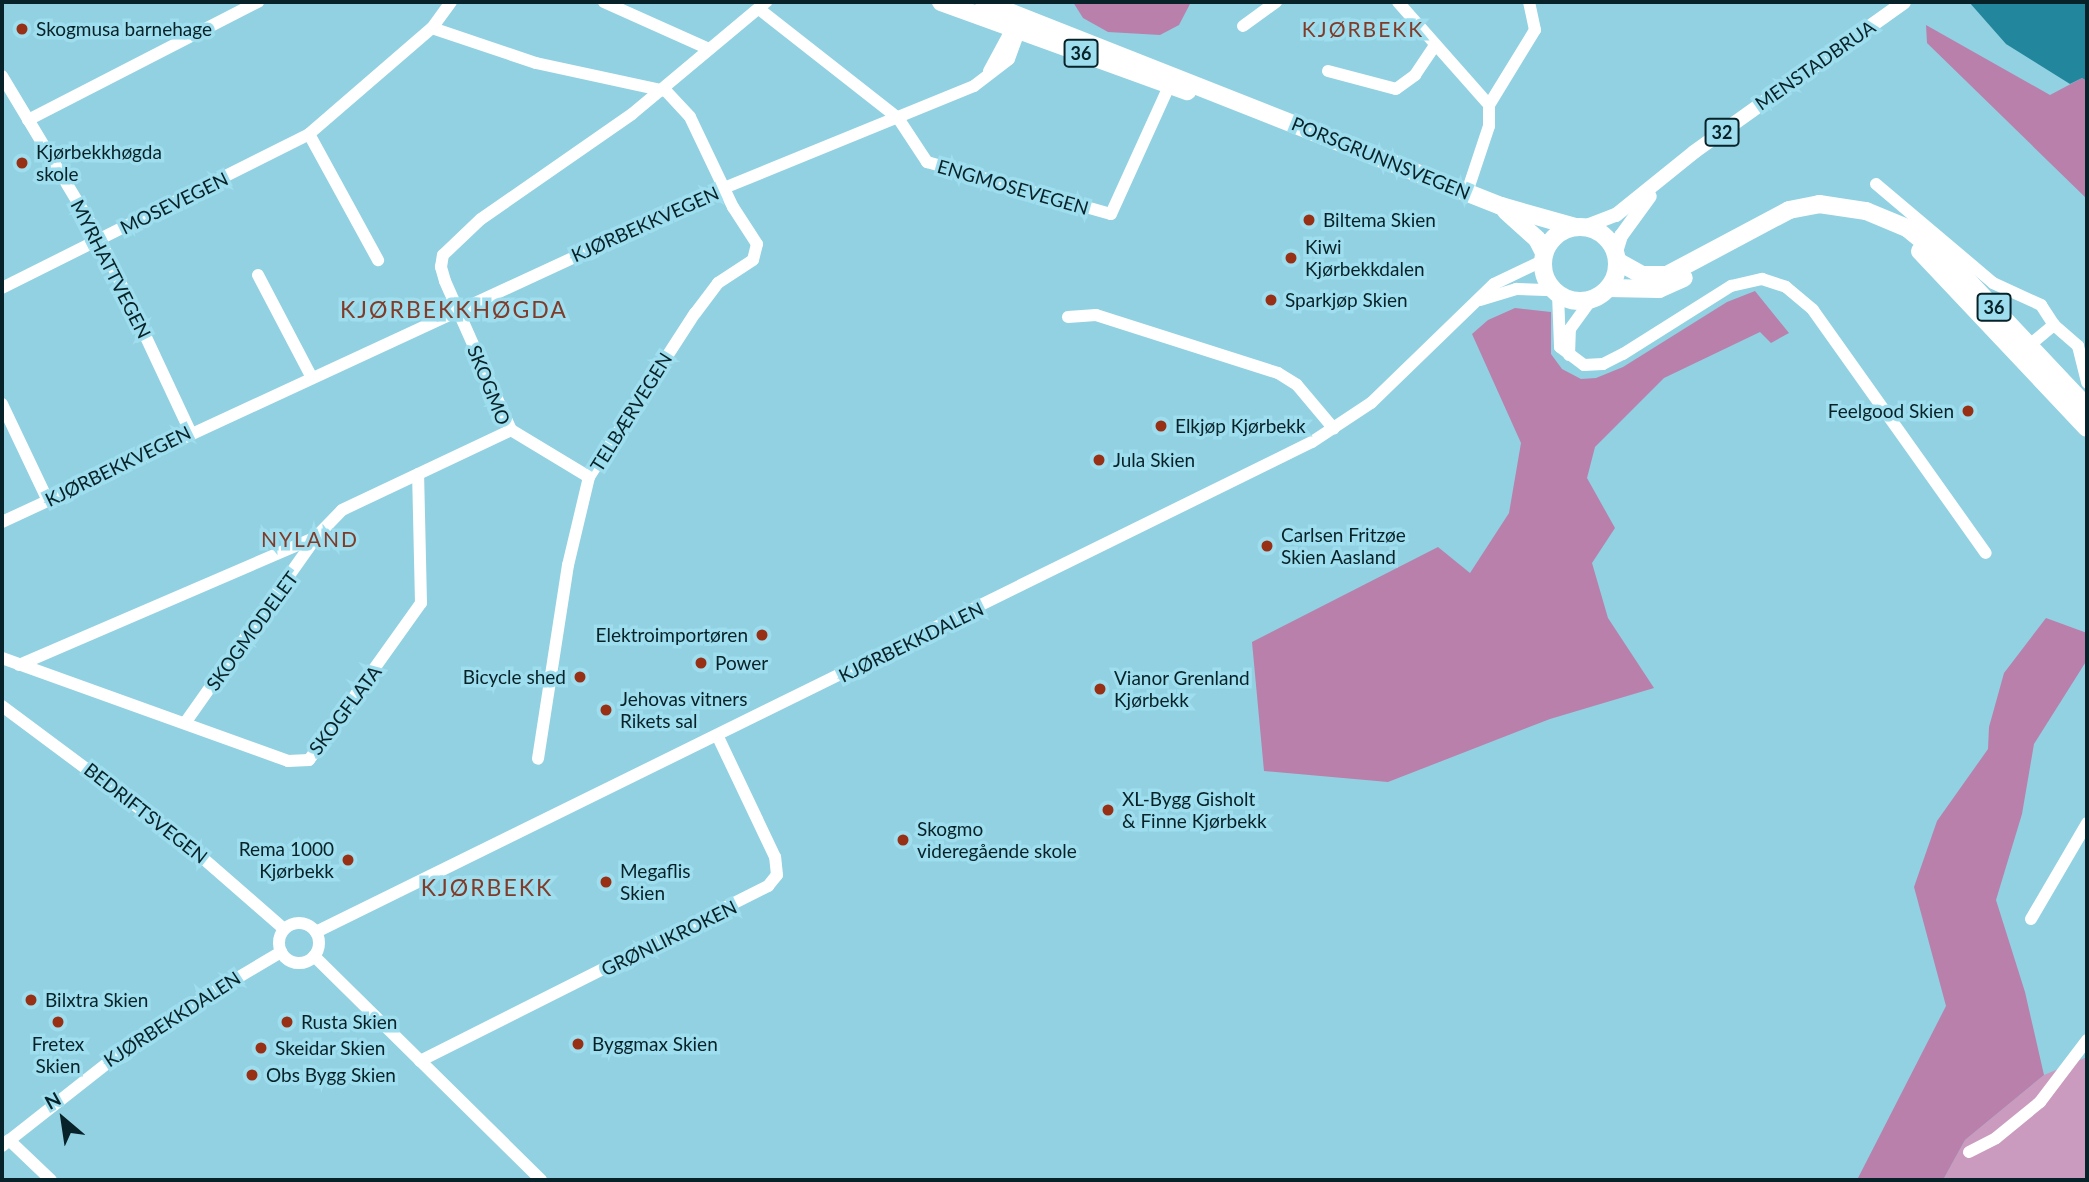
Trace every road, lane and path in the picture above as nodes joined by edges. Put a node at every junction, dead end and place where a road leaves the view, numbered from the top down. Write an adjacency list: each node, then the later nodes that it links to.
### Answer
1 (258, 2): 22 (street)
2 (451, 2): 13 (street, MOSEVEGEN)
3 (604, 2): 15 (street)
4 (942, 2): 11 (highway, PORSGRUNNSVEGEN / 36)
5 (984, 2): 11 (highway, PORSGRUNNSVEGEN / 36)
6 (1276, 2): 12 (street)
7 (1398, 2): 14 (street)
8 (1529, 2): 20 (street)
9 (1904, 2): 24 (main road, MENSTADBRUA / 32)
10 (763, 5): 15 (street, SKOGMO); 21 (street, ENGMOSEVEGEN)
11 (1018, 25): 21 (street, KJØRBEKKVEGEN); 27 (highway, PORSGRUNNSVEGEN / 36)
12 (1243, 26)
13 (432, 28): 18 (street); 23 (street, MOSEVEGEN)
14 (1435, 45): 16 (street); 20 (street)
15 (709, 49): 18 (street, SKOGMO)
16 (1328, 71)
17 (2, 76): 22 (street, MYRHATTVEGEN)
18 (661, 89): 26 (street); 41 (street, SKOGMO)
19 (1166, 93): 21 (street, ENGMOSEVEGEN)
20 (1489, 105): 27 (street)
21 (898, 118): 26 (street, KJØRBEKKVEGEN)
22 (28, 120): 30 (street, MYRHATTVEGEN)
23 (309, 134): 30 (street, MOSEVEGEN); 34 (street)
24 (1661, 181): 29 (main road, MENSTADBRUA / 32); 32 (main road, MENSTADBRUA / 32)
25 (1876, 184): 43 (street)
26 (724, 187): 41 (street, KJØRBEKKVEGEN); 55 (street, TELBÆRVEGEN)
27 (1467, 192): 28 (highway, PORSGRUNNSVEGEN / 36)
28 (1501, 206): 29 (highway, PORSGRUNNSVEGEN / 36); 33 (highway, PORSGRUNNSVEGEN / 36)
29 (1580, 227): 32 (highway, 36); 33 (highway)
30 (100, 239): 36 (street, MOSEVEGEN); 53 (street, MYRHATTVEGEN)
31 (1730, 241): 32 (highway, 36); 37 (highway, 36); 44 (highway, 36)
32 (1616, 256): 37 (highway)
33 (1543, 257): 38 (highway, 36); 40 (street, KJØRBEKKDALEN)
34 (378, 260)
35 (258, 275): 46 (street)
36 (2, 288)
37 (1609, 288): 39 (highway)
38 (1555, 292): 39 (highway); 40 (street, KJØRBEKKDALEN); 45 (street)
39 (1592, 299): 45 (street)
40 (1473, 303): 51 (street, KJØRBEKKDALEN)
41 (457, 309): 46 (street, KJØRBEKKVEGEN); 52 (street, SKOGMO)
42 (1068, 317): 51 (street)
43 (2054, 325): 44 (street); 47 (street)
44 (2025, 349): 49 (highway, 36); 50 (highway, 36)
45 (1569, 356): 59 (street)
46 (311, 376): 53 (street, KJØRBEKKVEGEN)
47 (2087, 383)
48 (2, 404): 56 (street)
49 (2087, 407)
50 (2087, 428)
51 (1334, 429): 64 (street, KJØRBEKKDALEN)
52 (511, 430): 54 (street, SKOGMO); 55 (street)
53 (190, 431): 56 (street, KJØRBEKKVEGEN)
54 (418, 474): 58 (street, SKOGMO); 63 (street, SKOGFLATA)
55 (589, 477): 65 (street, TELBÆRVEGEN)
56 (48, 501): 57 (street, KJØRBEKKVEGEN)
57 (2, 522)
58 (316, 537): 61 (street, SKOGMO); 63 (street, SKOGMODELET)
59 (1986, 553)
60 (2, 658): 61 (street, SKOGFLATA)
61 (19, 665): 63 (street, SKOGFLATA)
62 (2, 706): 68 (street, BEDRIFTSVEGEN)
63 (186, 723)
64 (718, 737): 69 (street, KJØRBEKKDALEN); 73 (street, GRØNLIKROKEN)
65 (538, 759)
66 (2087, 823): 67 (street)
67 (2031, 919)
68 (284, 929): 69 (street); 70 (street)
69 (316, 932): 71 (street)
70 (281, 951): 71 (street); 74 (street, KJØRBEKKDALEN)
71 (314, 956): 73 (street)
72 (2087, 1040): 75 (street)
73 (420, 1061): 77 (street)
74 (5, 1143): 76 (street)
75 (1969, 1152)
76 (51, 1180)
77 (541, 1180)

